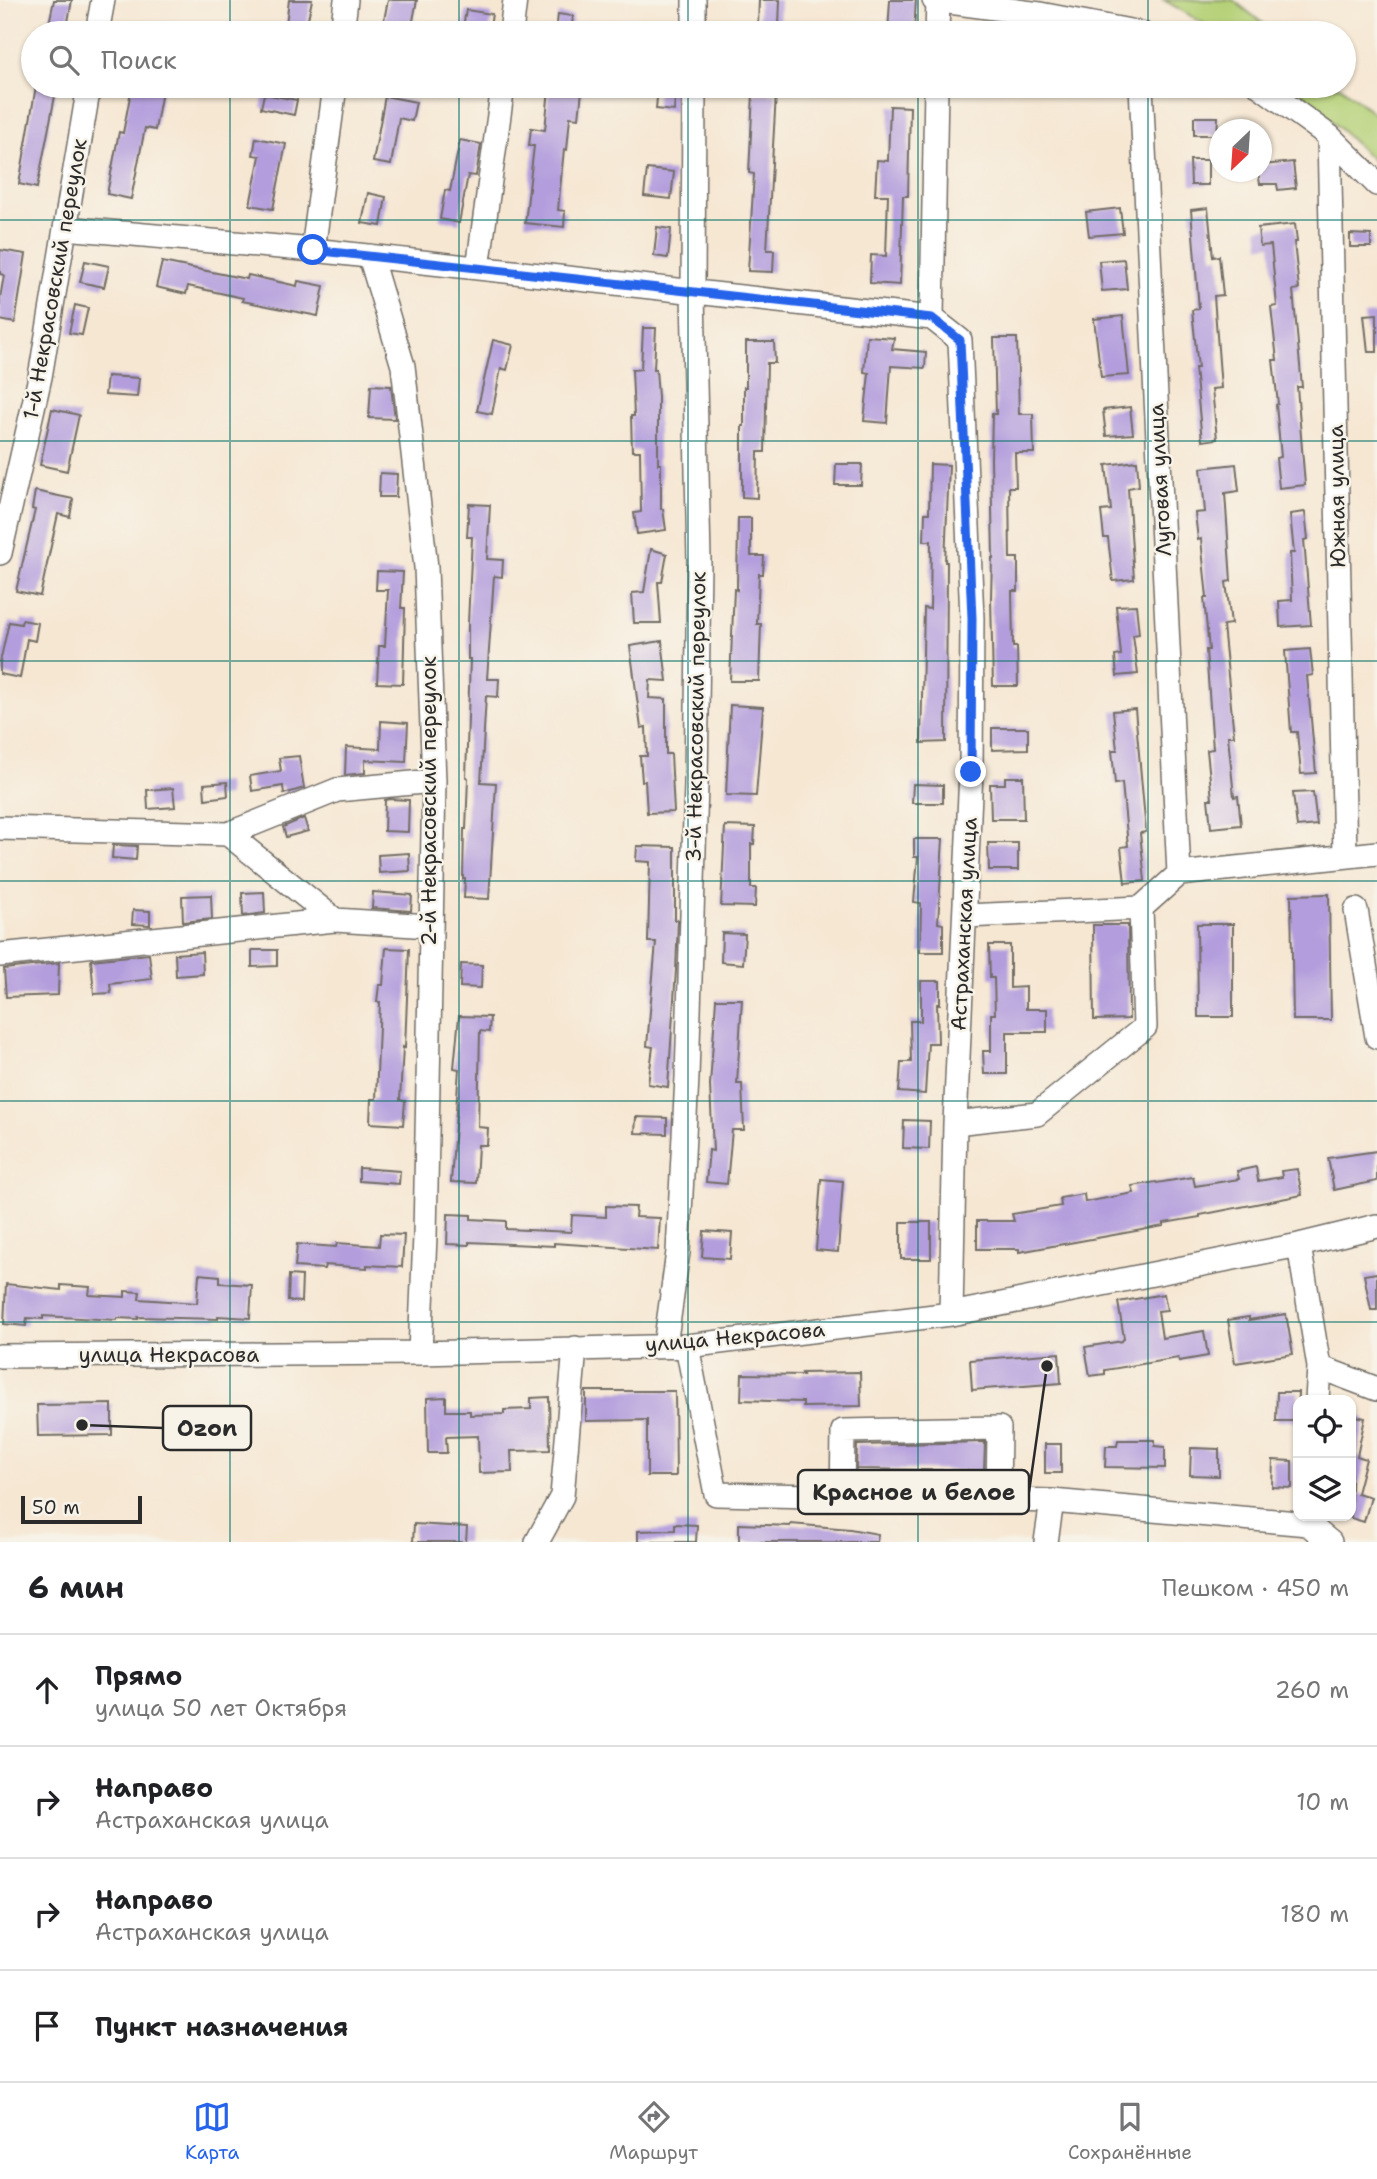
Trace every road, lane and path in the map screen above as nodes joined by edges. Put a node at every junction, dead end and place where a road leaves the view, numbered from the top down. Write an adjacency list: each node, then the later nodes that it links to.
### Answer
1 (103, 0): 6 (street)
2 (346, 0): 7 (street)
3 (515, 0): 8 (street)
4 (694, 0): 9 (street)
5 (936, 1): 10 (street); 11 (street)
6 (99, 21)
7 (343, 21)
8 (512, 21)
9 (694, 21)
10 (937, 21)
11 (1076, 21)
12 (87, 98): 21 (street, 1-й Некрасовский переулок)
13 (333, 98): 22 (street)
14 (501, 98): 24 (street)
15 (694, 98): 25 (street, 3-й Некрасовский переулок)
16 (936, 98): 26 (street)
17 (1142, 98): 33 (street, Луговая улица)
18 (1277, 98): 19 (street)
19 (1329, 136): 20 (street); 32 (street, Южная улица)
20 (1377, 184)
21 (65, 228): 22 (street); 27 (street, 1-й Некрасовский переулок)
22 (313, 250): 23 (street)
23 (370, 256): 24 (street); 28 (street, 2-й Некрасовский переулок)
24 (478, 268): 25 (street)
25 (693, 293): 26 (street); 45 (street, 3-й Некрасовский переулок)
26 (932, 318): 36 (street, Астраханская улица)
27 (0, 553)
28 (434, 780): 30 (street); 38 (street, 2-й Некрасовский переулок)
29 (0, 828): 30 (street)
30 (228, 834): 37 (street)
31 (1377, 853): 32 (street)
32 (1345, 856): 33 (street)
33 (1180, 874): 34 (street)
34 (1141, 908): 36 (street); 41 (street)
35 (1356, 910): 40 (street)
36 (966, 916): 41 (street, Астраханская улица)
37 (335, 920): 38 (street); 39 (street)
38 (430, 926): 47 (street, 2-й Некрасовский переулок)
39 (0, 956)
40 (1377, 1037)
41 (955, 1123): 44 (street, Астраханская улица)
42 (1377, 1226): 43 (street, улица Некрасова)
43 (1298, 1245): 44 (street, улица Некрасова); 49 (street)
44 (951, 1314): 45 (street, улица Некрасова)
45 (676, 1346): 46 (street, улица Некрасова); 52 (street, 3-й Некрасовский переулок)
46 (575, 1348): 47 (street, улица Некрасова); 57 (street)
47 (420, 1353): 48 (street, улица Некрасова)
48 (0, 1356)
49 (1319, 1367): 50 (street); 51 (street)
50 (1377, 1389)
51 (1317, 1395)
52 (842, 1497): 53 (street); 53 (street)
53 (998, 1500): 54 (street)
54 (1052, 1501): 55 (street); 58 (street)
55 (1293, 1519)
56 (1309, 1521): 59 (street)
57 (537, 1542)
58 (1046, 1542)
59 (1330, 1542)

